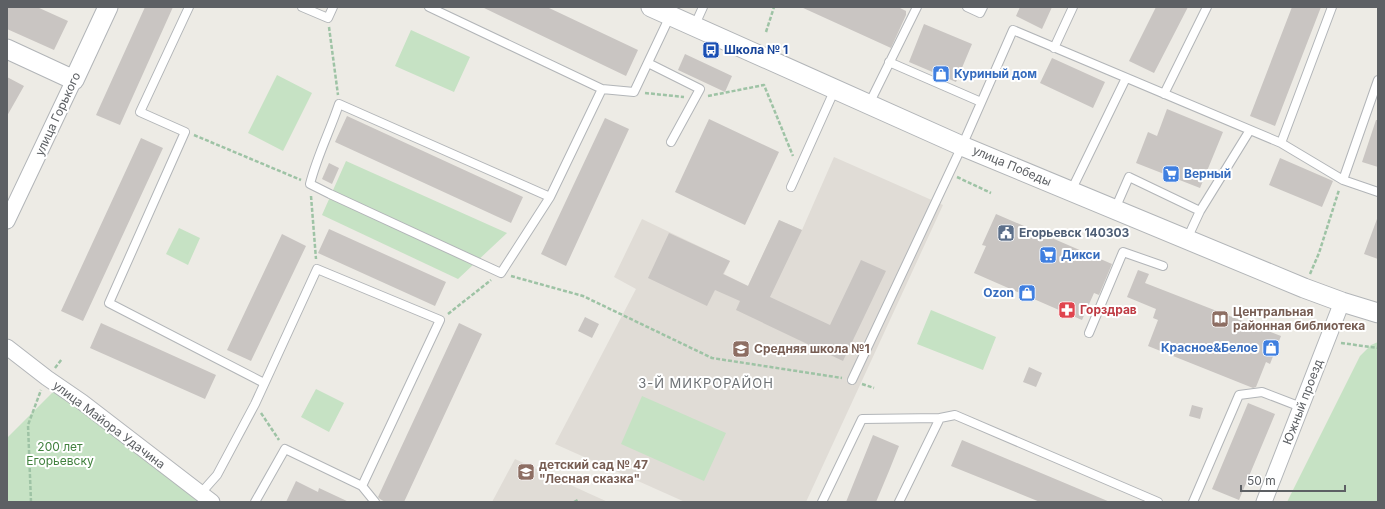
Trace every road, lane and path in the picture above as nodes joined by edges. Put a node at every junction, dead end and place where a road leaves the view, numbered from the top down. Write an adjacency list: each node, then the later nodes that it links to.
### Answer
1 (108, 7): 24 (street, улица Горького)
2 (188, 7): 35 (lane)
3 (302, 7): 16 (lane)
4 (333, 7): 16 (lane)
5 (429, 7): 26 (lane)
6 (651, 7): 15 (street, улица Победы)
7 (703, 7): 17 (lane)
8 (774, 7): 18 (path)
9 (916, 7): 21 (lane)
10 (967, 7): 11 (lane)
11 (983, 7)
12 (1073, 7): 19 (lane)
13 (1207, 7): 29 (lane)
14 (1332, 7): 37 (lane)
15 (670, 16): 17 (street, улица Победы); 22 (lane)
16 (328, 18): 32 (path)
17 (694, 27): 27 (street, улица Победы)
18 (766, 32)
19 (1054, 48): 23 (lane); 31 (lane)
20 (7, 49): 24 (street)
21 (889, 62): 31 (lane); 33 (lane)
22 (648, 63): 28 (lane); 30 (lane)
23 (1126, 78): 29 (lane); 44 (lane)
24 (74, 80): 50 (street, улица Горького)
25 (1378, 80): 41 (lane)
26 (602, 88): 28 (lane); 47 (lane)
27 (835, 89): 33 (street, улица Победы); 39 (lane)
28 (634, 92): 30 (path)
29 (1164, 94): 34 (lane)
30 (694, 99): 36 (lane); 39 (path)
31 (981, 102): 38 (lane)
32 (339, 104): 42 (lane); 47 (lane)
33 (869, 104): 38 (street, улица Победы)
34 (1250, 130): 37 (lane); 49 (lane)
35 (185, 132): 42 (path); 65 (lane)
36 (672, 142)
37 (1281, 143): 41 (lane)
38 (962, 146): 44 (street, улица Победы); 64 (lane)
39 (799, 170): 43 (lane)
40 (955, 176): 45 (path)
41 (1343, 180): 46 (lane); 55 (path)
42 (310, 184): 53 (path); 54 (lane)
43 (791, 187)
44 (1071, 191): 48 (street, улица Победы)
45 (991, 192)
46 (1378, 192)
47 (550, 197): 54 (lane)
48 (1115, 209): 49 (lane); 51 (street, улица Победы)
49 (1200, 210): 51 (lane)
50 (7, 221)
51 (1187, 239): 56 (street, улица Победы)
52 (1163, 266): 59 (lane)
53 (317, 269): 58 (lane); 65 (lane)
54 (501, 273): 58 (path); 64 (path)
55 (1309, 276)
56 (1342, 302): 57 (street, улица Победы); 68 (street, Южный проезд)
57 (1378, 313)
58 (440, 320): 71 (lane)
59 (1089, 332)
60 (1341, 343): 62 (path)
61 (7, 347): 63 (street, улица Майора Удачина)
62 (1378, 348)
63 (47, 378): 72 (street, улица Майора Удачина); 73 (path)
64 (852, 380): 66 (path)
65 (264, 383): 67 (lane)
66 (874, 388)
67 (255, 404): 70 (path); 72 (lane)
68 (1301, 407): 81 (lane); 82 (street, Южный проезд)
69 (940, 418): 78 (lane); 79 (lane); 80 (lane)
70 (285, 449): 71 (lane); 74 (lane)
71 (362, 486): 75 (lane)
72 (206, 498)
73 (31, 502)
74 (255, 502)
75 (375, 502)
76 (574, 502): 77 (path)
77 (579, 502)
78 (822, 502)
79 (899, 502)
80 (1158, 502)
81 (1194, 502)
82 (1264, 502)

